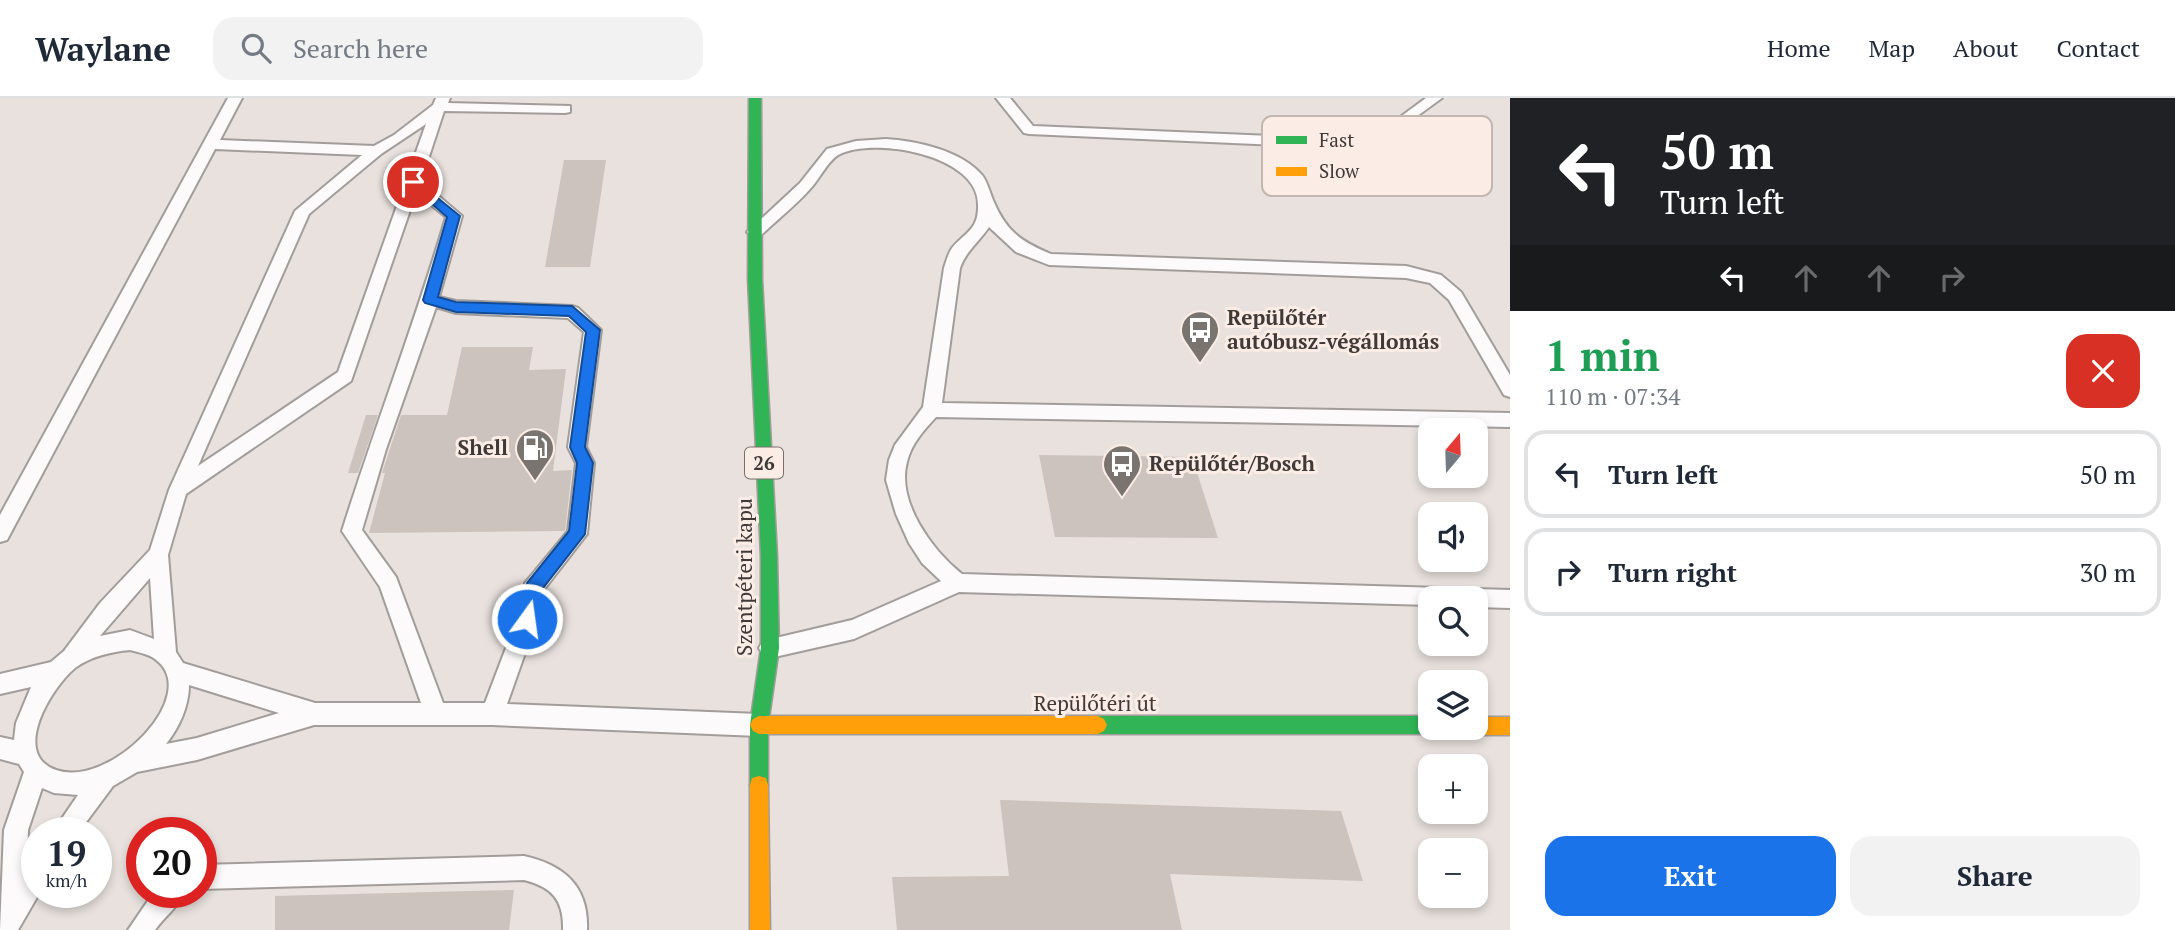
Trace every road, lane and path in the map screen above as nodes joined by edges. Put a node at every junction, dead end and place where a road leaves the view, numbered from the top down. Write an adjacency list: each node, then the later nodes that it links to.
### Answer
1 (235, 98): 9 (lane)
2 (755, 98): 13 (main road, Szentpéteri kapu / 26)
3 (1003, 98): 8 (lane)
4 (1435, 98): 7 (lane)
5 (441, 103): 6 (lane); 10 (lane); 11 (lane)
6 (565, 109)
7 (1411, 116)
8 (1262, 140)
9 (211, 144): 10 (lane); 19 (lane)
10 (376, 151): 18 (lane)
11 (413, 182): 14 (lane); 18 (lane)
12 (987, 198): 13 (lane); 15 (lane); 16 (lane)
13 (755, 232): 23 (main road, Szentpéteri kapu / 26)
14 (430, 300): 29 (lane); 30 (lane)
15 (1510, 390)
16 (932, 410): 17 (lane); 21 (lane)
17 (1510, 420)
18 (178, 490): 20 (lane)
19 (0, 534)
20 (158, 555): 24 (lane); 25 (lane)
21 (958, 583): 22 (lane); 23 (lane)
22 (1510, 599)
23 (769, 648): 31 (main road, Szentpéteri kapu / 26)
24 (164, 652): 25 (lane); 26 (lane)
25 (62, 666): 27 (lane); 35 (lane)
26 (177, 671): 28 (lane); 36 (lane)
27 (0, 684)
28 (314, 714): 29 (lane); 36 (lane)
29 (436, 714): 30 (lane)
30 (492, 714): 31 (lane)
31 (759, 725): 32 (main road, Repülőtéri út); 46 (main road, Szentpéteri kapu / 26)
32 (1418, 726)
33 (1488, 726): 34 (main road)
34 (1510, 726)
35 (11, 750): 37 (lane)
36 (135, 761): 38 (lane)
37 (35, 774): 38 (lane); 43 (lane)
38 (105, 777): 39 (lane)
39 (76, 817)
40 (217, 877): 45 (lane)
41 (21, 902): 43 (lane)
42 (156, 908): 44 (lane)
43 (10, 920)
44 (140, 930)
45 (575, 930)
46 (760, 930)

